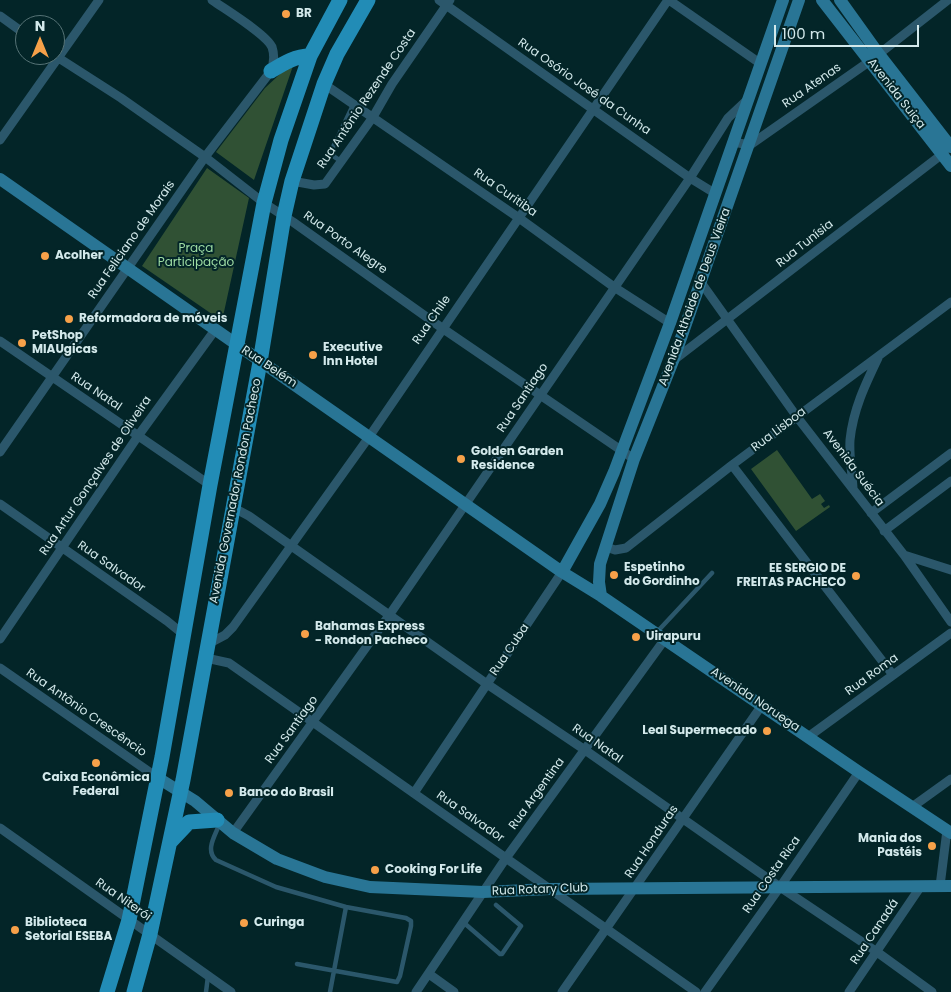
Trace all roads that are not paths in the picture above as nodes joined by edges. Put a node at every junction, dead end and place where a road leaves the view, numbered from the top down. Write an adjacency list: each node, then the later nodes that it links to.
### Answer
1 (99, 0): 14 (street)
2 (212, 0): 20 (street)
3 (340, 0): 15 (main road, Avenida Governador Rondon Pacheco)
4 (368, 0): 21 (main road, Avenida Governador Rondon Pacheco)
5 (668, 0): 18 (street); 24 (street, Rua Chile)
6 (783, 0): 18 (street, Avenida Athaide de Deus Vieira)
7 (799, 0): 28 (street, Avenida Athaide de Deus Vieira)
8 (822, 0): 16 (street, Avenida Suiça)
9 (840, 0): 16 (street, Avenida Suiça)
10 (948, 0): 16 (street, Rua Atenas)
11 (445, 2): 24 (street, Rua Osório José da Cunha); 25 (street, Rua Antônio Rezende Costa)
12 (0, 16): 13 (street)
13 (15, 27)
14 (65, 45)
15 (310, 56): 20 (main road); 37 (main road, Avenida Governador Rondon Pacheco)
16 (874, 57): 28 (street, Rua Atenas); 29 (street, Avenida Suiça)
17 (65, 63): 30 (street, Rua Porto Alegre)
18 (761, 64): 22 (street, Avenida Athaide de Deus Vieira)
19 (51, 65): 26 (street)
20 (271, 71): 30 (street, Rua Feliciano de Morais)
21 (324, 84): 23 (street, Rua Curitiba); 35 (main road, Avenida Governador Rondon Pacheco)
22 (748, 100): 27 (street, Avenida Athaide de Deus Vieira); 33 (street, Rua Santiago)
23 (354, 104): 25 (street, Rua Curitiba); 31 (lane)
24 (594, 108): 33 (street, Rua Osório José da Cunha); 39 (street, Rua Chile)
25 (373, 117): 31 (street, Rua Antônio Rezende Costa); 39 (street, Rua Curitiba)
26 (0, 140)
27 (734, 142): 28 (street); 36 (street, Avenida Athaide de Deus Vieira)
28 (750, 145): 41 (street, Avenida Athaide de Deus Vieira)
29 (949, 149): 32 (street, Avenida Suiça); 44 (street, Rua Tunísia)
30 (205, 157): 37 (street, Rua Porto Alegre); 40 (street, Rua Feliciano de Morais)
31 (342, 161): 35 (street, Rua Antônio Rezende Costa)
32 (951, 166)
33 (690, 178): 36 (street, Rua Osório José da Cunha); 42 (street, Rua Santiago)
34 (0, 179): 40 (street, Rua Belém)
35 (292, 181): 38 (main road, Avenida Governador Rondon Pacheco)
36 (716, 194): 45 (street, Avenida Athaide de Deus Vieira)
37 (264, 204): 38 (street, Rua Porto Alegre); 49 (main road, Avenida Governador Rondon Pacheco)
38 (284, 216): 46 (street, Rua Porto Alegre); 52 (main road, Avenida Governador Rondon Pacheco)
39 (519, 218): 42 (street, Rua Curitiba); 46 (street, Rua Chile)
40 (128, 268): 47 (street, Rua Belém); 53 (street, Rua Feliciano de Morais)
41 (700, 281): 44 (street, Avenida Suécia); 51 (street, Avenida Athaide de Deus Vieira)
42 (614, 287): 45 (street, Rua Curitiba); 54 (street, Rua Santiago)
43 (951, 302): 50 (street, Rua Lisboa)
44 (727, 319): 51 (street, Rua Tunísia); 55 (street, Avenida Suécia)
45 (670, 323): 59 (street, Avenida Athaide de Deus Vieira)
46 (442, 328): 54 (street, Rua Porto Alegre); 57 (street, Rua Chile)
47 (214, 330): 49 (street, Rua Belém); 56 (street, Rua Artur Gonçalves de Oliveira)
48 (0, 341): 53 (street, Rua Natal)
49 (238, 346): 52 (street, Rua Belém); 64 (main road, Avenida Governador Rondon Pacheco)
50 (879, 356): 55 (street, Rua Lisboa); 65 (street)
51 (673, 361): 61 (street, Avenida Athaide de Deus Vieira)
52 (260, 362): 57 (street, Rua Belém); 69 (main road, Avenida Governador Rondon Pacheco)
53 (52, 377): 56 (street, Rua Natal); 58 (street, Rua Feliciano de Morais)
54 (540, 395): 59 (street, Rua Porto Alegre); 67 (street, Rua Santiago)
55 (797, 417): 62 (street, Rua Lisboa); 65 (street, Avenida Suécia)
56 (138, 436): 64 (street, Rua Natal); 74 (street, Rua Artur Gonçalves de Oliveira)
57 (368, 436): 67 (street, Rua Belém); 72 (street, Rua Chile)
58 (0, 452)
59 (622, 452): 61 (street, Rua Porto Alegre); 68 (street, Avenida Athaide de Deus Vieira)
60 (951, 453): 70 (street)
61 (634, 459): 73 (street, Avenida Athaide de Deus Vieira)
62 (732, 465): 73 (street, Rua Lisboa); 90 (street)
63 (951, 481): 71 (street)
64 (207, 483): 85 (main road, Avenida Governador Rondon Pacheco)
65 (853, 488): 70 (street, Avenida Suécia)
66 (0, 504): 74 (street, Rua Salvador)
67 (465, 504): 78 (street, Rua Belém); 82 (street, Rua Santiago)
68 (600, 504): 78 (street, Rua Cuba)
69 (232, 507): 72 (street, Rua Natal); 88 (main road, Avenida Governador Rondon Pacheco)
70 (871, 513): 71 (street, Avenida Suécia)
71 (884, 531): 75 (street, Avenida Suécia)
72 (291, 546): 82 (street, Rua Natal); 88 (street, Rua Chile)
73 (606, 547): 76 (street, Avenida Athaide de Deus Vieira)
74 (62, 548): 85 (street, Rua Salvador); 87 (street, Rua Artur Gonçalves de Oliveira)
75 (904, 555): 77 (street); 83 (street, Avenida Suécia)
76 (600, 564): 80 (street); 81 (street, Avenida Athaide de Deus Vieira)
77 (951, 570)
78 (562, 572): 80 (street, Avenida Noruega); 91 (street, Rua Cuba)
79 (712, 573): 86 (lane)
80 (579, 582): 81 (street, Avenida Noruega)
81 (601, 596): 86 (street, Avenida Noruega)
82 (390, 614): 91 (street, Rua Natal); 93 (street, Rua Santiago)
83 (951, 622)
84 (951, 633): 90 (street, Rua Roma)
85 (183, 634): 97 (main road, Avenida Governador Rondon Pacheco)
86 (660, 636): 92 (street, Avenida Noruega); 95 (street, Rua Argentina)
87 (0, 639)
88 (207, 651): 93 (street, Rua Salvador); 99 (main road, Avenida Governador Rondon Pacheco)
89 (0, 668): 97 (street, Rua Antônio Crescêncio)
90 (893, 675): 94 (street, Rua Roma)
91 (487, 684): 95 (street, Rua Natal); 100 (street, Rua Cuba)
92 (762, 705): 94 (street, Avenida Noruega); 102 (street, Rua Honduras)
93 (313, 721): 100 (street, Rua Salvador); 106 (street, Rua Santiago)
94 (808, 737): 96 (street, Avenida Noruega)
95 (584, 750): 102 (street, Rua Natal); 108 (street, Rua Argentina)
96 (859, 772): 101 (street, Avenida Noruega); 111 (street, Rua Costa Rica)
97 (158, 778): 99 (street, Rua Rotary Club); 117 (main road, Avenida Governador Rondon Pacheco)
98 (951, 779): 101 (street)
99 (180, 792): 103 (street, Rua Rotary Club); 107 (main road, Avenida Governador Rondon Pacheco)
100 (414, 793): 108 (street, Rua Salvador)
101 (912, 807): 105 (street, Avenida Noruega)
102 (682, 818): 111 (street, Rua Natal); 113 (street, Rua Honduras)
103 (219, 822): 106 (street, Rua Rotary Club); 107 (main road); 116 (lane)
104 (0, 828): 117 (street, Rua Niterói)
105 (949, 832): 110 (street)
106 (233, 833): 114 (street, Rua Rotary Club)
107 (170, 842): 120 (main road, Avenida Governador Rondon Pacheco)
108 (506, 858): 112 (street, Rua Salvador); 114 (street, Rua Argentina)
109 (921, 886): 110 (street, Rua Rotary Club); 111 (street, Rua Rotary Club); 121 (street, Rua Canadá)
110 (945, 886)
111 (780, 887): 113 (street, Rua Rotary Club); 121 (street, Rua Natal); 135 (street, Rua Costa Rica)
112 (550, 888): 113 (street, Rua Rotary Club); 114 (street, Rua Rotary Club); 119 (street, Rua Salvador)
113 (635, 888): 119 (street, Rua Honduras)
114 (483, 892): 118 (street, Rua Argentina)
115 (496, 905): 118 (lane)
116 (346, 908): 123 (lane); 123 (lane)
117 (128, 920): 120 (street, Rua Niterói); 126 (main road, Avenida Governador Rondon Pacheco)
118 (463, 922): 124 (street, Rua Argentina)
119 (606, 929): 133 (street, Rua Honduras); 134 (street, Rua Salvador)
120 (150, 934): 125 (street, Rua Niterói); 127 (main road, Avenida Governador Rondon Pacheco)
121 (877, 952): 136 (street, Rua Canadá); 137 (street, Rua Natal)
122 (297, 964): 123 (lane)
123 (334, 971): 130 (lane)
124 (429, 974): 131 (street, Rua Argentina); 132 (street)
125 (208, 976): 128 (lane); 129 (street, Rua Niterói)
126 (107, 992)
127 (134, 992)
128 (206, 992)
129 (231, 992)
130 (330, 992)
131 (416, 992)
132 (454, 992)
133 (562, 992)
134 (696, 992)
135 (705, 992)
136 (849, 992)
137 (932, 992)

